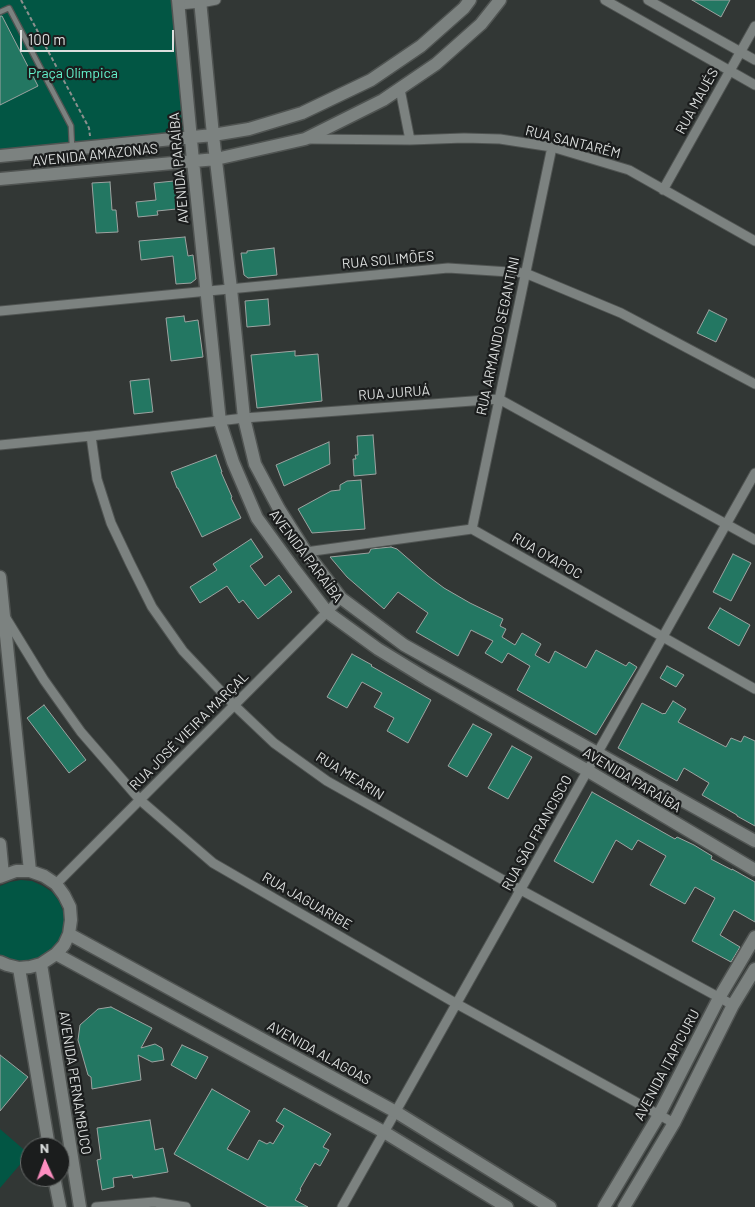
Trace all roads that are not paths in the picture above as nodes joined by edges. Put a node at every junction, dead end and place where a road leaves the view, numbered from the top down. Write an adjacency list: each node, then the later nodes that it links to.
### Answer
1 (216, 0): 6 (street)
2 (470, 0): 15 (street, AVENIDA AMAZONAS)
3 (500, 0): 14 (street, AVENIDA AMAZONAS)
4 (605, 0): 12 (street)
5 (648, 0): 10 (street)
6 (200, 2): 7 (street); 15 (street, AVENIDA PARAÍBA)
7 (178, 3): 16 (street, AVENIDA PARAÍBA)
8 (0, 12): 20 (lane)
9 (755, 26): 10 (street, RUA MAUÉS)
10 (740, 52): 11 (street); 12 (street, RUA MAUÉS)
11 (755, 60)
12 (730, 71): 13 (street); 25 (street, RUA MAUÉS)
13 (755, 85)
14 (400, 88): 17 (street, AVENIDA AMAZONAS); 18 (street)
15 (213, 135): 16 (street, AVENIDA AMAZONAS); 22 (street, AVENIDA PARAÍBA)
16 (191, 138): 20 (street, AVENIDA AMAZONAS); 23 (street, AVENIDA PARAÍBA)
17 (305, 139): 18 (street, RUA SANTARÉM); 22 (street, AVENIDA AMAZONAS)
18 (410, 140): 19 (street, RUA SANTARÉM)
19 (552, 147): 25 (street, RUA SANTARÉM); 27 (street, RUA ARMANDO SEGANTINI)
20 (72, 150): 21 (street, AVENIDA AMAZONAS)
21 (0, 156)
22 (216, 159): 23 (street, AVENIDA AMAZONAS); 28 (street, AVENIDA PARAÍBA)
23 (193, 161): 24 (street, AVENIDA AMAZONAS); 29 (street, AVENIDA PARAÍBA)
24 (0, 179)
25 (663, 190): 26 (street, RUA SANTARÉM)
26 (755, 241)
27 (525, 273): 28 (street, RUA SOLIMÕES); 31 (street, RUA SOLIMÕES); 32 (street, RUA ARMANDO SEGANTINI)
28 (232, 289): 29 (street, RUA SOLIMÕES); 33 (street, AVENIDA PARAÍBA)
29 (206, 291): 30 (street, RUA SOLIMÕES); 34 (street, AVENIDA PARAÍBA)
30 (0, 311)
31 (755, 384)
32 (499, 399): 33 (street, RUA JURUÁ); 38 (street); 39 (street, RUA ARMANDO SEGANTINI)
33 (244, 418): 34 (street, RUA JURUÁ); 41 (street, AVENIDA PARAÍBA)
34 (220, 422): 35 (street, RUA JURUÁ); 44 (street, AVENIDA PARAÍBA)
35 (91, 436): 36 (street, RUA JURUÁ); 50 (street, RUA MEARIN)
36 (0, 445)
37 (755, 473): 38 (street, RUA SÃO FRANCISCO)
38 (726, 524): 40 (street); 46 (street, RUA SÃO FRANCISCO)
39 (472, 530): 41 (street); 46 (street, RUA OYAPOC)
40 (755, 540)
41 (306, 552): 43 (street, AVENIDA PARAÍBA)
42 (0, 576): 45 (street)
43 (341, 598): 44 (street, RUA JOSÉ VIEIRA MARÇAL); 47 (street, AVENIDA PARAÍBA)
44 (327, 612): 48 (street, AVENIDA PARAÍBA); 50 (street, RUA JOSÉ VIEIRA MARÇAL)
45 (2, 614): 53 (street, RUA JAGUARIBE); 57 (street)
46 (662, 638): 49 (street, RUA OYAPOC); 51 (street, RUA SÃO FRANCISCO)
47 (453, 672): 48 (street); 51 (street, AVENIDA PARAÍBA)
48 (444, 689): 52 (street, AVENIDA PARAÍBA)
49 (755, 689)
50 (234, 705): 53 (street, RUA JOSÉ VIEIRA MARÇAL); 60 (street, RUA MEARIN)
51 (598, 752): 52 (street, RUA SÃO FRANCISCO); 54 (street, AVENIDA PARAÍBA)
52 (588, 771): 56 (street, AVENIDA PARAÍBA); 60 (street, RUA SÃO FRANCISCO)
53 (140, 800): 59 (street, RUA JOSÉ VIEIRA MARÇAL); 69 (street, RUA JAGUARIBE)
54 (755, 842)
55 (0, 844): 58 (street)
56 (755, 870)
57 (30, 871): 58 (street); 59 (street)
58 (1, 876)
59 (56, 884): 61 (street)
60 (520, 890): 68 (street, RUA MEARIN); 69 (street, RUA SÃO FRANCISCO)
61 (69, 934): 63 (street); 71 (street, AVENIDA ALAGOAS)
62 (755, 937): 68 (street, AVENIDA ITAPICURU)
63 (56, 954): 65 (street); 74 (street)
64 (0, 962): 66 (street)
65 (41, 964): 66 (street); 78 (street, AVENIDA PERNAMBUCO)
66 (19, 968): 75 (street)
67 (755, 968): 70 (street)
68 (720, 998): 70 (street, RUA MEARIN); 72 (street, AVENIDA ITAPICURU)
69 (457, 1004): 71 (street, RUA SÃO FRANCISCO); 72 (street, RUA JAGUARIBE)
70 (733, 1005): 73 (street)
71 (396, 1112): 74 (street, RUA SÃO FRANCISCO); 83 (street, AVENIDA ALAGOAS)
72 (659, 1114): 73 (street, RUA JAGUARIBE); 84 (street, AVENIDA ITAPICURU)
73 (674, 1122): 85 (street)
74 (384, 1132): 81 (street, RUA SÃO FRANCISCO); 82 (street)
75 (47, 1137)
76 (56, 1187): 77 (street)
77 (60, 1207)
78 (80, 1207)
79 (96, 1207): 80 (street)
80 (186, 1207)
81 (342, 1207)
82 (507, 1207)
83 (550, 1207)
84 (604, 1207)
85 (624, 1207)

